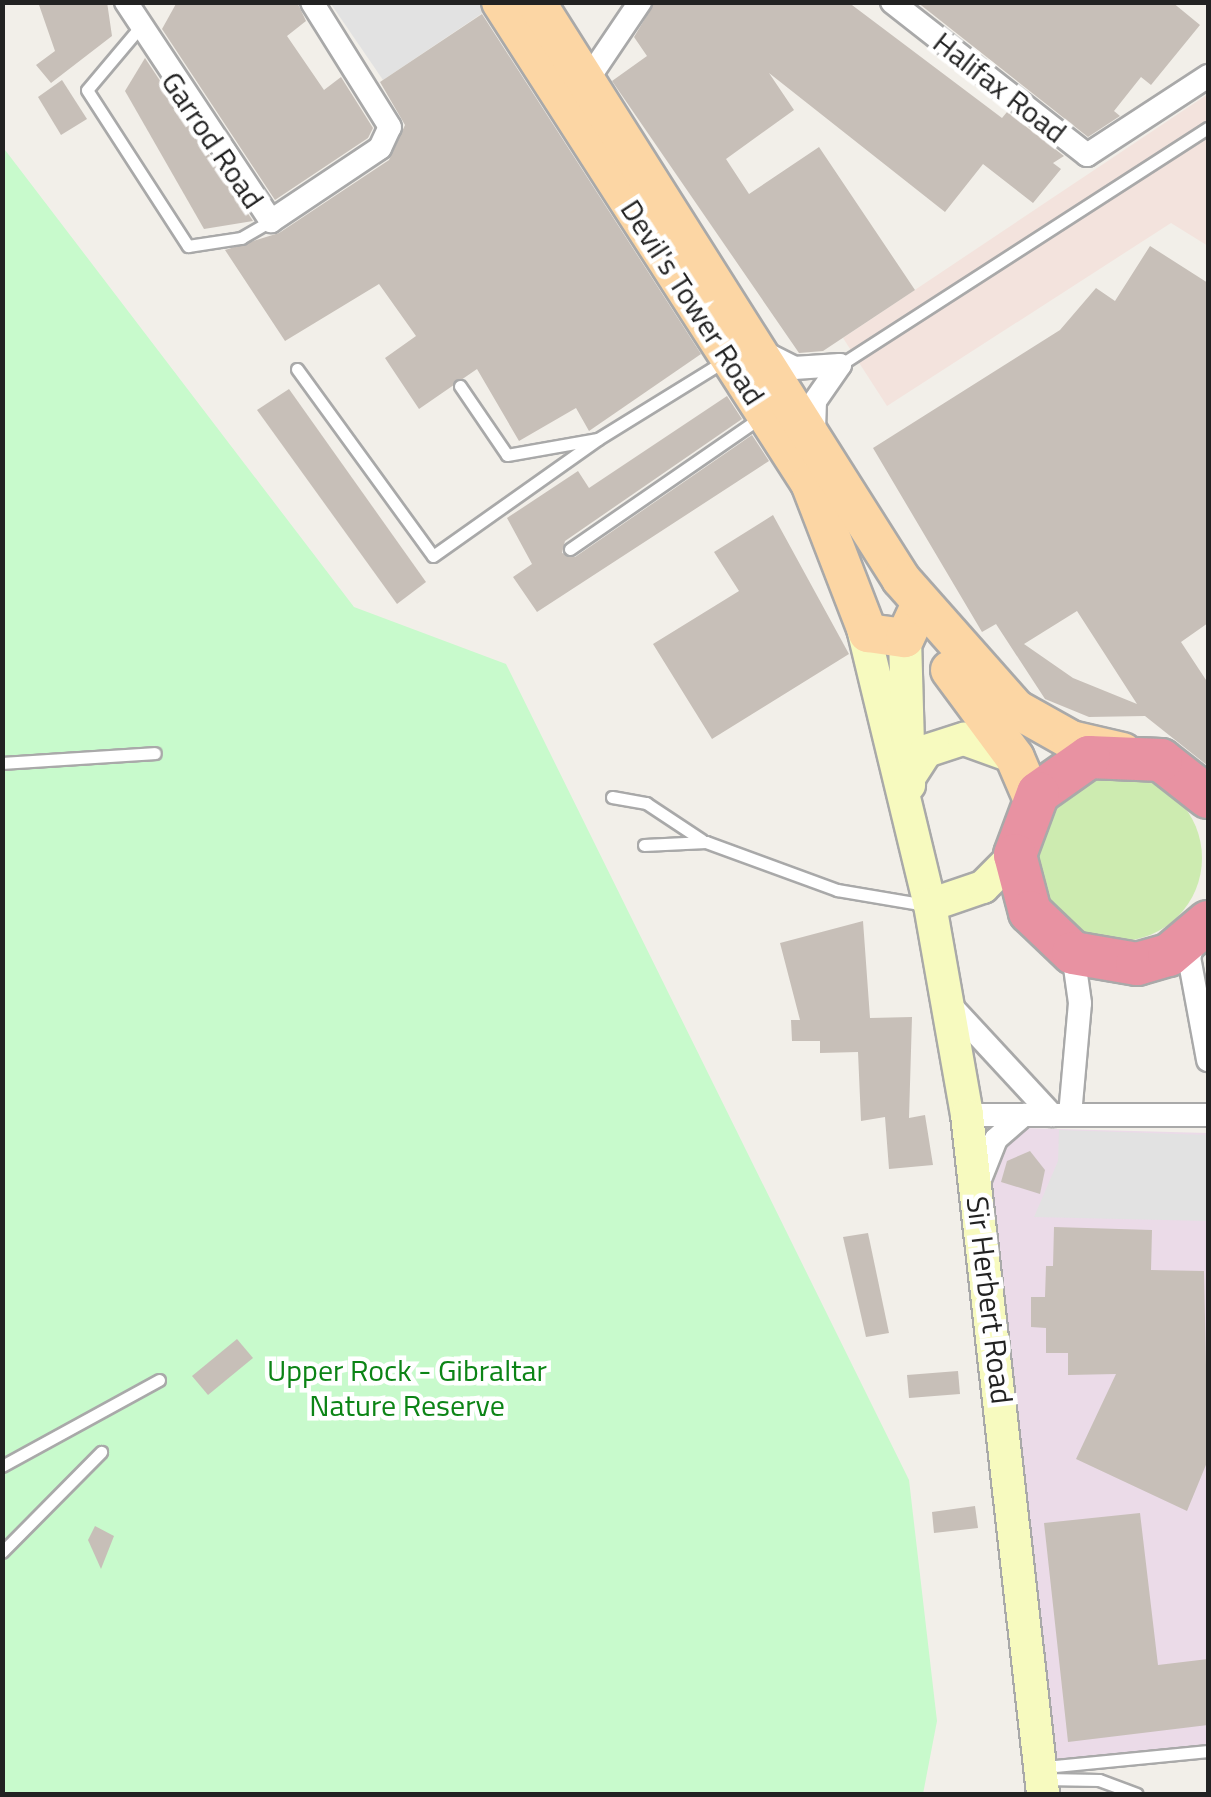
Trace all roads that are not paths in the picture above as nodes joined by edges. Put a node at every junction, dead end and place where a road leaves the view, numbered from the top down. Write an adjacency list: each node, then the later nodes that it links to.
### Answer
1 (126, 2): 7 (street, Garrod Road)
2 (312, 2): 11 (street, Garrod Road)
3 (502, 2): 12 (main road, Devil's Tower Road)
4 (536, 2): 9 (main road, Devil's Tower Road)
5 (640, 2): 9 (street)
6 (892, 2): 8 (street, Halifax Road)
7 (140, 27): 11 (street, Garrod Road); 11 (lane)
8 (1208, 76)
9 (586, 82): 12 (main road, Devil's Tower Road)
10 (1208, 128): 13 (lane)
11 (271, 221)
12 (741, 351): 13 (street); 16 (main road, Devil's Tower Road); 17 (lane); 18 (main road, Devil's Tower Road)
13 (840, 365): 18 (street)
14 (297, 369): 17 (lane)
15 (460, 386): 17 (lane)
16 (766, 414): 19 (lane); 21 (main road, Devil's Tower Road)
17 (598, 439)
18 (815, 442): 20 (main road, Devil's Tower Road)
19 (570, 549)
20 (911, 615): 21 (main road); 21 (main road); 22 (main road); 24 (main road); 26 (main road)
21 (861, 620): 30 (main road, Sir Herbert Road)
22 (1126, 752): 27 (highway); 29 (highway)
23 (154, 753): 25 (lane)
24 (1015, 758): 26 (main road); 29 (main road)
25 (2, 763)
26 (910, 776): 30 (main road)
27 (1203, 786)
28 (612, 797): 31 (lane)
29 (1033, 800): 33 (highway)
30 (908, 809): 35 (main road, Sir Herbert Road)
31 (706, 842): 32 (lane); 35 (lane)
32 (644, 845)
33 (1015, 854): 34 (main road); 36 (highway)
34 (983, 887): 35 (main road); 36 (main road)
35 (930, 906): 39 (main road, Sir Herbert Road)
36 (1030, 912): 38 (highway)
37 (1202, 929): 38 (highway); 40 (street)
38 (1073, 953): 43 (street)
39 (947, 1000): 41 (main road, Sir Herbert Road); 43 (street)
40 (1208, 1060)
41 (967, 1115): 42 (street); 45 (main road, Sir Herbert Road)
42 (1024, 1115): 43 (street); 45 (street)
43 (1061, 1115): 44 (street)
44 (1208, 1115)
45 (976, 1190): 51 (main road, Sir Herbert Road)
46 (158, 1380): 48 (lane)
47 (100, 1452): 49 (lane)
48 (2, 1466)
49 (2, 1552)
50 (1208, 1751): 51 (lane)
51 (1042, 1780): 52 (lane)
52 (1136, 1794)

